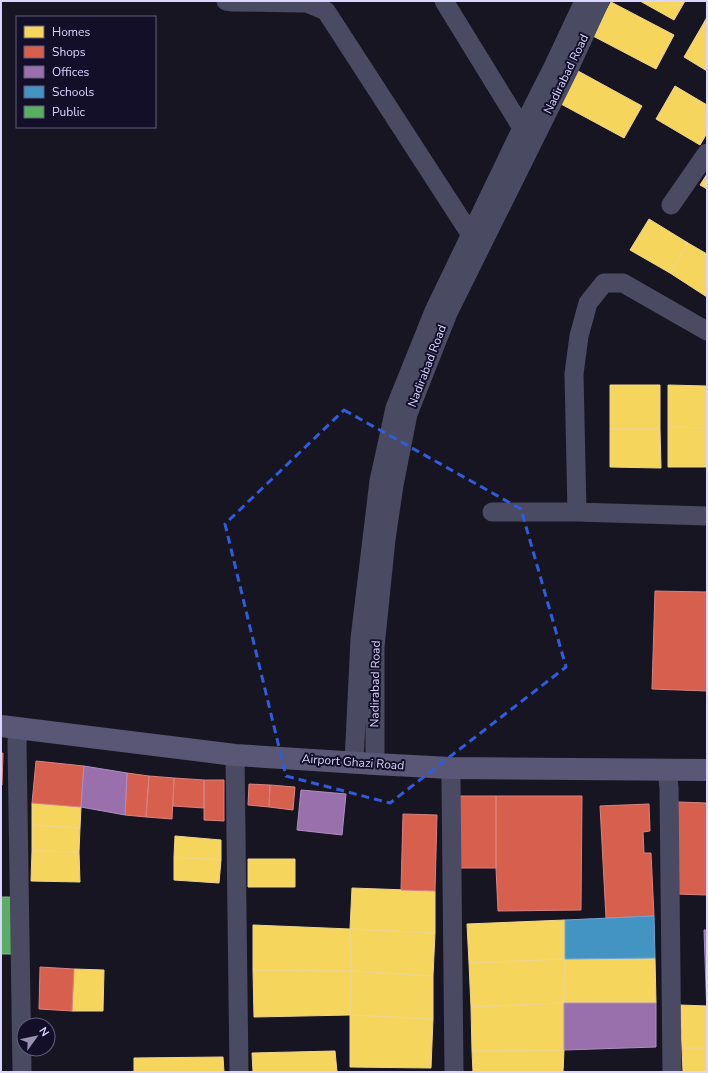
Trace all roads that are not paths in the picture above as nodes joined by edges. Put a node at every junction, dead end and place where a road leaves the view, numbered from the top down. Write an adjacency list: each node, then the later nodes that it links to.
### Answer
1 (226, 1): 9 (street)
2 (444, 1): 6 (street)
3 (600, 1): 5 (street, Nadirabad Road)
4 (576, 6): 6 (street, Nadirabad Road)
5 (540, 126): 6 (street); 11 (street, Nadirabad Road)
6 (522, 128): 9 (street, Nadirabad Road)
7 (707, 153): 8 (street)
8 (671, 204)
9 (471, 234): 11 (street, Nadirabad Road)
10 (707, 331): 13 (street)
11 (414, 381): 17 (street, Nadirabad Road)
12 (492, 512): 13 (street)
13 (576, 512): 14 (street)
14 (707, 516)
15 (9, 727): 16 (main road, Airport Ghazi Road); 21 (street)
16 (235, 754): 17 (main road, Airport Ghazi Road); 22 (street)
17 (364, 763): 18 (main road, Airport Ghazi Road)
18 (450, 768): 19 (main road, Airport Ghazi Road); 23 (street)
19 (667, 770): 20 (main road, Airport Ghazi Road); 24 (street)
20 (707, 770)
21 (22, 1072)
22 (239, 1072)
23 (454, 1072)
24 (672, 1072)

